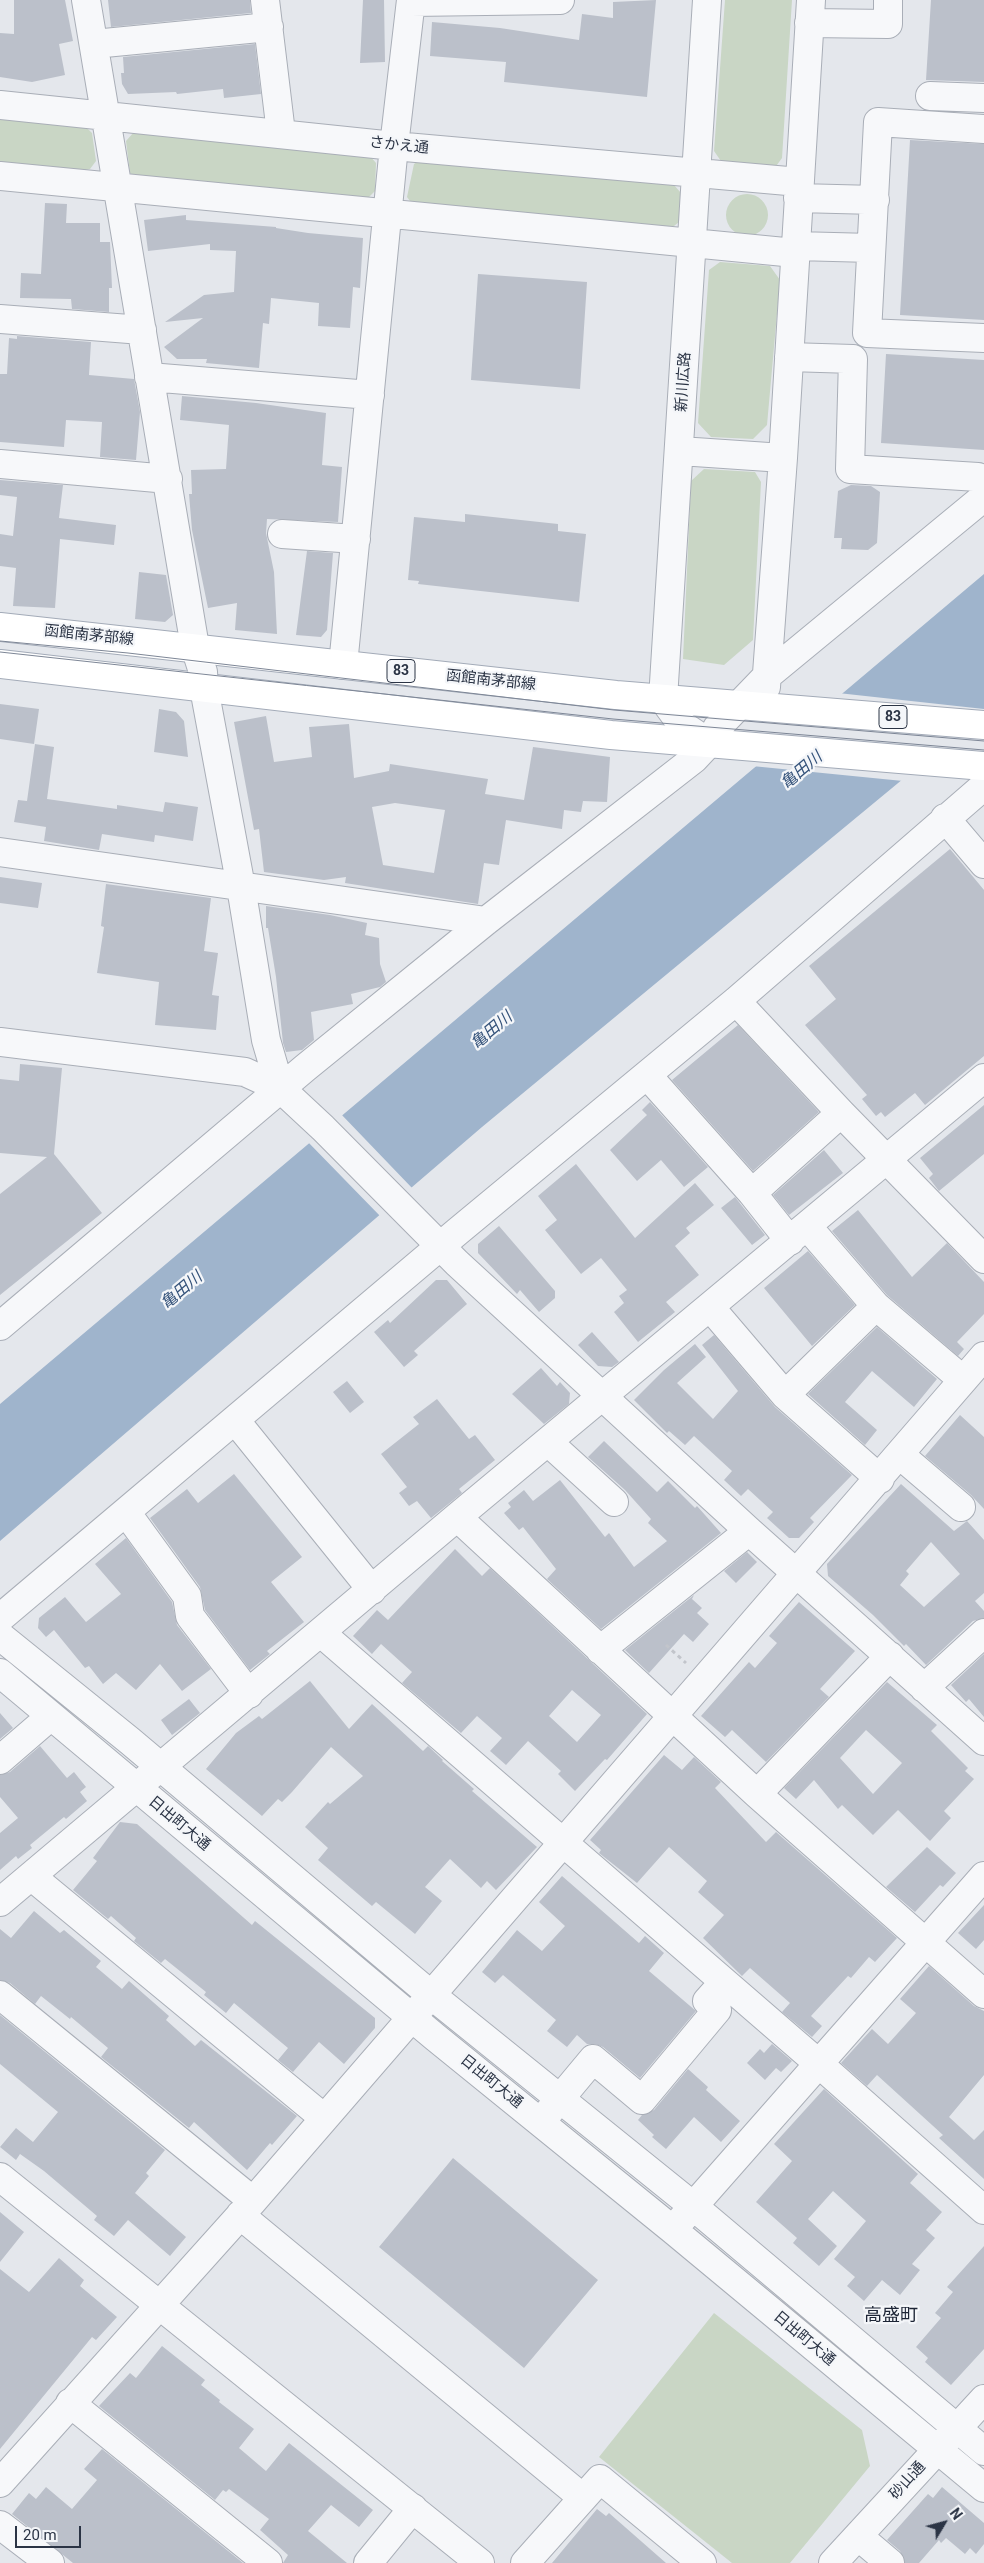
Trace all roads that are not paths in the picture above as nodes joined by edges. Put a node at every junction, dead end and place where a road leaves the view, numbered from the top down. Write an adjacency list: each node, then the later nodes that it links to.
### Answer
1 (86, 0): 9 (street)
2 (265, 0): 8 (street)
3 (560, 0): 6 (street)
4 (707, 0): 17 (street, 新川広路)
5 (888, 0): 7 (street)
6 (411, 1): 16 (street)
7 (810, 11): 20 (street)
8 (269, 27): 9 (street); 15 (street)
9 (94, 44): 13 (street)
10 (930, 96): 11 (street)
11 (984, 98)
12 (0, 105): 13 (street, さかえ通)
13 (106, 115): 15 (street, さかえ通); 19 (street)
14 (984, 129): 21 (street)
15 (281, 133): 16 (street, さかえ通)
16 (394, 146): 17 (street, さかえ通); 22 (street)
17 (698, 174): 20 (street, さかえ通); 23 (street, 新川広路)
18 (0, 176): 19 (street)
19 (116, 186): 22 (street); 27 (street)
20 (799, 190): 21 (street, さかえ通); 25 (street)
21 (875, 200): 24 (street)
22 (388, 215): 23 (street); 31 (street)
23 (693, 245): 25 (street); 32 (street, 新川広路)
24 (871, 248): 25 (street); 28 (street)
25 (796, 250): 29 (street)
26 (0, 319): 27 (street)
27 (142, 330): 30 (street)
28 (984, 338)
29 (789, 357): 33 (street); 36 (street)
30 (149, 377): 31 (street); 35 (street)
31 (370, 395): 39 (street)
32 (680, 451): 33 (street); 46 (street, 新川広路)
33 (783, 458): 44 (street)
34 (0, 464): 35 (street)
35 (168, 479): 41 (street)
36 (984, 485)
37 (984, 497): 44 (street)
38 (282, 534): 39 (street)
39 (356, 539): 43 (street)
40 (0, 627): 41 (main road, 函館南茅部線 / 83)
41 (195, 648): 43 (main road, 函館南茅部線 / 83); 45 (street)
42 (0, 664): 45 (main road)
43 (343, 665): 46 (main road, 函館南茅部線 / 83)
44 (767, 676): 47 (street)
45 (204, 688): 49 (main road); 55 (street)
46 (663, 699): 47 (main road, 函館南茅部線 / 83); 49 (street)
47 (752, 706): 48 (main road, 函館南茅部線 / 83); 49 (street)
48 (984, 725)
49 (709, 743): 50 (main road); 56 (street)
50 (984, 766)
51 (984, 786): 52 (street)
52 (946, 818): 54 (street); 57 (street)
53 (0, 852): 55 (street)
54 (983, 859)
55 (241, 887): 56 (street); 61 (street)
56 (486, 921): 61 (street)
57 (736, 1001): 59 (street); 62 (street)
58 (0, 1042): 61 (street)
59 (647, 1075): 64 (street); 66 (street)
60 (984, 1078): 63 (street)
61 (280, 1088): 66 (street); 70 (street)
62 (841, 1113): 63 (street); 64 (street)
63 (886, 1159): 65 (street); 67 (street)
64 (752, 1193): 65 (street)
65 (798, 1234): 68 (street); 69 (street)
66 (440, 1246): 74 (street); 75 (street)
67 (984, 1259)
68 (876, 1306): 72 (street); 73 (street)
69 (710, 1307): 73 (street); 74 (street)
70 (0, 1326)
71 (984, 1356): 72 (street)
72 (963, 1380): 77 (street)
73 (785, 1395): 78 (street)
74 (603, 1396): 76 (street); 83 (street)
75 (235, 1420): 81 (street); 85 (street)
76 (548, 1442): 79 (street); 82 (street)
77 (900, 1455): 78 (street); 80 (street)
78 (880, 1479): 84 (street)
79 (614, 1502)
80 (961, 1507)
81 (126, 1512): 86 (street); 94 (street)
82 (457, 1517): 85 (street); 90 (street)
83 (749, 1531): 84 (street); 90 (street)
84 (797, 1574): 91 (street); 95 (street)
85 (372, 1590): 87 (street)
86 (0, 1618)
87 (321, 1633): 94 (street); 102 (street)
88 (984, 1634): 93 (street)
89 (0, 1636): 99 (street, 日出町大通)
90 (600, 1650): 95 (street)
91 (890, 1656): 93 (street); 101 (street)
92 (0, 1674): 96 (street, 日出町大通)
93 (924, 1688): 97 (street)
94 (249, 1694): 99 (street)
95 (673, 1715): 101 (street); 102 (street)
96 (51, 1716): 98 (street); 100 (street, 日出町大通)
97 (984, 1741)
98 (0, 1760)
99 (161, 1767): 100 (street); 108 (street, 日出町大通)
100 (135, 1787): 103 (street); 111 (street, 日出町大通)
101 (758, 1794): 106 (street)
102 (564, 1845): 107 (street); 108 (street)
103 (31, 1876): 105 (street); 114 (street)
104 (984, 1876): 106 (street)
105 (0, 1902)
106 (925, 1943): 109 (street); 112 (street)
107 (724, 1982): 112 (street); 113 (street)
108 (430, 1994): 111 (street); 113 (street, 日出町大通)
109 (984, 1994)
110 (0, 1995): 118 (street)
111 (411, 2016): 114 (street); 115 (street, 日出町大通)
112 (818, 2063): 117 (street); 119 (street)
113 (560, 2098): 115 (street); 117 (street, 日出町大通)
114 (324, 2118): 118 (street)
115 (540, 2122): 120 (street, 日出町大通)
116 (0, 2177): 121 (street)
117 (693, 2206): 120 (street); 124 (street, 日出町大通)
118 (247, 2208): 121 (street); 129 (street)
119 (984, 2210)
120 (673, 2230): 125 (street, 日出町大通)
121 (158, 2304): 123 (street); 130 (street)
122 (984, 2399): 124 (street, 砂山通)
123 (70, 2403): 127 (street); 134 (street)
124 (956, 2428): 125 (street, 砂山通); 126 (street, 日出町大通)
125 (937, 2449): 128 (street, 日出町大通); 132 (street, 砂山通)
126 (984, 2451)
127 (0, 2484)
128 (984, 2488)
129 (583, 2498): 137 (street); 138 (street)
130 (413, 2508): 135 (street); 136 (street)
131 (0, 2525): 133 (street)
132 (858, 2536): 139 (street, 砂山通); 140 (street)
133 (50, 2563)
134 (268, 2563)
135 (368, 2563)
136 (480, 2563)
137 (526, 2563)
138 (702, 2563)
139 (833, 2563)
140 (890, 2563)

